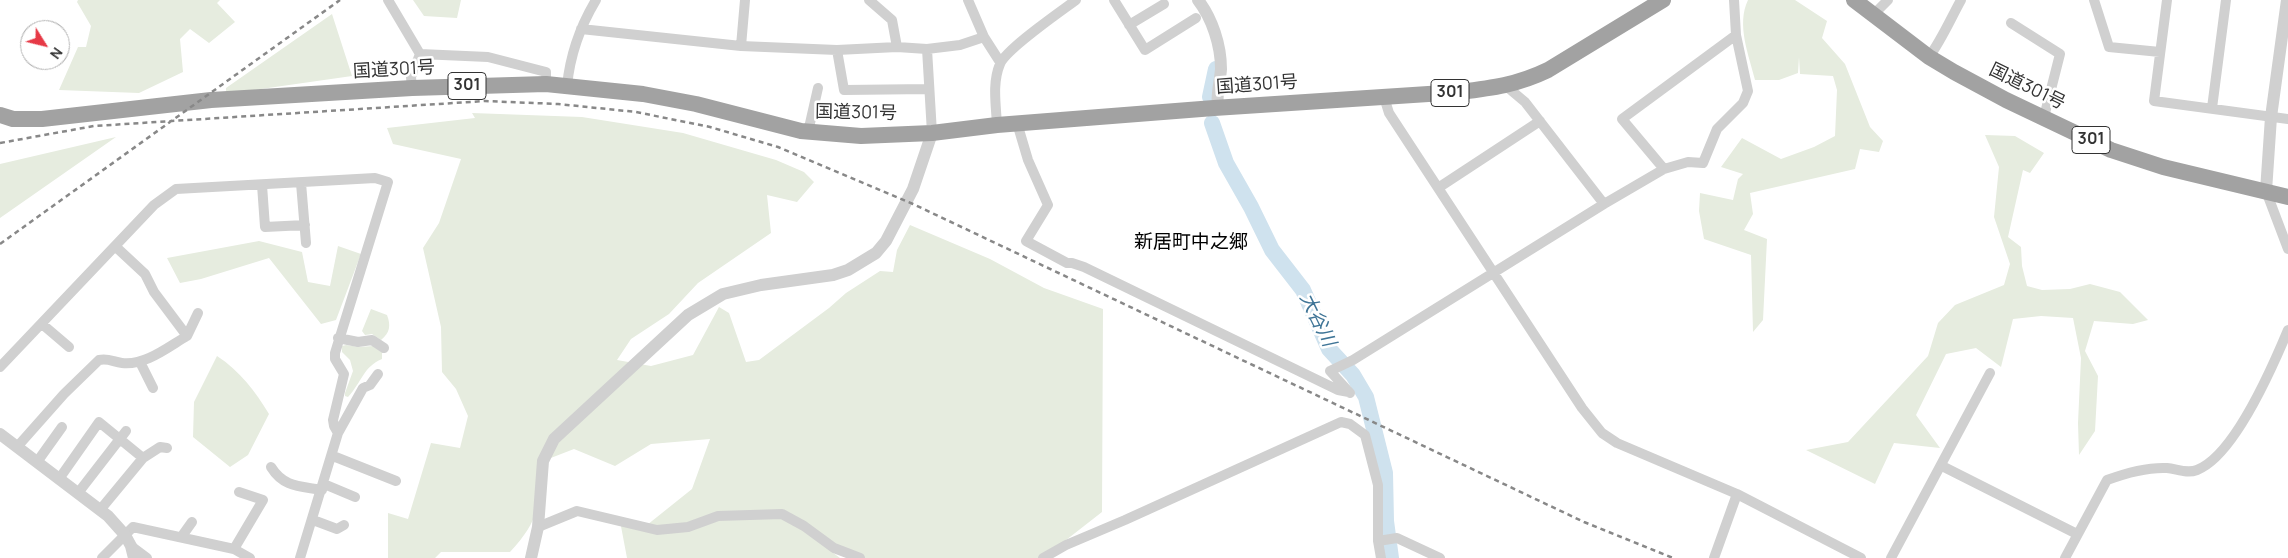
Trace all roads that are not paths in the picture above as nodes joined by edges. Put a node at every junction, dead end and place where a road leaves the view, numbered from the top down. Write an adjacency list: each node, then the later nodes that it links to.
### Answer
1 (388, 0): 31 (street)
2 (596, 0): 23 (street)
3 (745, 0): 26 (street)
4 (869, 0): 27 (street)
5 (968, 0): 25 (street)
6 (1076, 0): 33 (street)
7 (1114, 0): 22 (street)
8 (1198, 0): 41 (street)
9 (1663, 0): 36 (highway, 国道301号 / 301)
10 (1734, 0): 24 (street)
11 (1854, 0): 19 (highway, 国道301号 / 301)
12 (1888, 0): 19 (street)
13 (1961, 0): 32 (street)
14 (2094, 0): 30 (street)
15 (2166, 0): 30 (street)
16 (2226, 0): 42 (street)
17 (2288, 0): 45 (street)
18 (1164, 4): 22 (street)
19 (1873, 15): 32 (highway, 国道301号 / 301)
20 (1196, 18): 22 (street)
21 (2011, 23): 44 (street)
22 (1129, 25)
23 (581, 29): 26 (street); 35 (street)
24 (1736, 35): 52 (street); 52 (street)
25 (984, 37): 28 (street); 33 (street)
26 (741, 46): 29 (street)
27 (897, 47): 28 (street); 29 (street)
28 (927, 49): 39 (street)
29 (837, 50): 39 (street)
30 (2160, 52): 42 (street)
31 (420, 54): 34 (street); 37 (street)
32 (1929, 57): 44 (highway, 国道301号 / 301)
33 (1000, 62): 49 (street)
34 (546, 84): 35 (highway, 国道301号 / 301); 37 (highway, 国道301号 / 301)
35 (567, 86): 50 (highway, 国道301号 / 301)
36 (1506, 86): 40 (highway, 国道301号 / 301); 47 (street)
37 (412, 88): 43 (highway, 国道301号 / 301)
38 (818, 88): 50 (street)
39 (929, 89): 51 (street)
40 (1384, 97): 41 (highway, 国道301号 / 301); 55 (street)
41 (1212, 108): 48 (highway, 国道301号 / 301)
42 (2212, 108): 45 (street)
43 (0, 115)
44 (2044, 117): 56 (highway, 国道301号 / 301)
45 (2272, 117): 46 (street); 56 (street)
46 (2288, 119)
47 (1540, 121): 55 (street); 58 (street)
48 (1017, 124): 49 (highway, 国道301号 / 301); 63 (street)
49 (997, 125): 51 (highway, 国道301号 / 301)
50 (808, 132): 51 (highway, 国道301号 / 301)
51 (932, 133): 98 (street)
52 (1664, 169): 58 (street)
53 (301, 183): 54 (street); 59 (street); 68 (street)
54 (262, 185): 59 (street); 61 (street)
55 (1438, 188): 63 (street)
56 (2266, 191): 57 (highway, 国道301号 / 301); 62 (street)
57 (2288, 197)
58 (1604, 204): 63 (street)
59 (305, 224): 60 (street)
60 (306, 243)
61 (116, 247): 65 (street); 67 (street)
62 (2288, 249)
63 (1494, 274): 92 (street)
64 (198, 313): 67 (street)
65 (42, 324): 69 (street); 72 (street)
66 (2288, 330): 99 (street)
67 (187, 336): 71 (street)
68 (338, 338): 70 (street); 77 (street)
69 (70, 347)
70 (384, 348)
71 (140, 362): 75 (street); 80 (street)
72 (0, 366)
73 (1990, 373): 85 (street)
74 (378, 374): 77 (street)
75 (153, 388)
76 (62, 427): 84 (street)
77 (338, 433): 82 (street)
78 (0, 434): 80 (street)
79 (123, 435): 83 (street); 87 (street); 91 (street)
80 (17, 447): 84 (street)
81 (167, 448): 83 (street)
82 (333, 456): 88 (street); 89 (street)
83 (143, 458): 94 (street)
84 (37, 462): 87 (street)
85 (1942, 466): 99 (street); 115 (street)
86 (271, 467): 89 (street)
87 (59, 478): 91 (street)
88 (396, 482)
89 (323, 487): 93 (street); 95 (street)
90 (238, 492): 103 (street)
91 (78, 493): 94 (street)
92 (1736, 494): 113 (street); 114 (street)
93 (355, 497)
94 (100, 510): 102 (street)
95 (313, 520): 97 (street); 108 (street)
96 (192, 522): 100 (street)
97 (344, 525)
98 (538, 527): 109 (street); 110 (street)
99 (2077, 534): 116 (street)
100 (182, 536): 102 (street); 103 (street)
101 (1378, 540): 104 (street); 111 (street); 112 (street)
102 (130, 546): 105 (street); 106 (street)
103 (234, 549): 107 (street)
104 (1047, 556)
105 (102, 558)
106 (147, 558)
107 (250, 558)
108 (300, 558)
109 (532, 558)
110 (860, 558)
111 (1382, 558)
112 (1440, 558)
113 (1714, 558)
114 (1861, 558)
115 (1891, 558)
116 (2065, 558)

